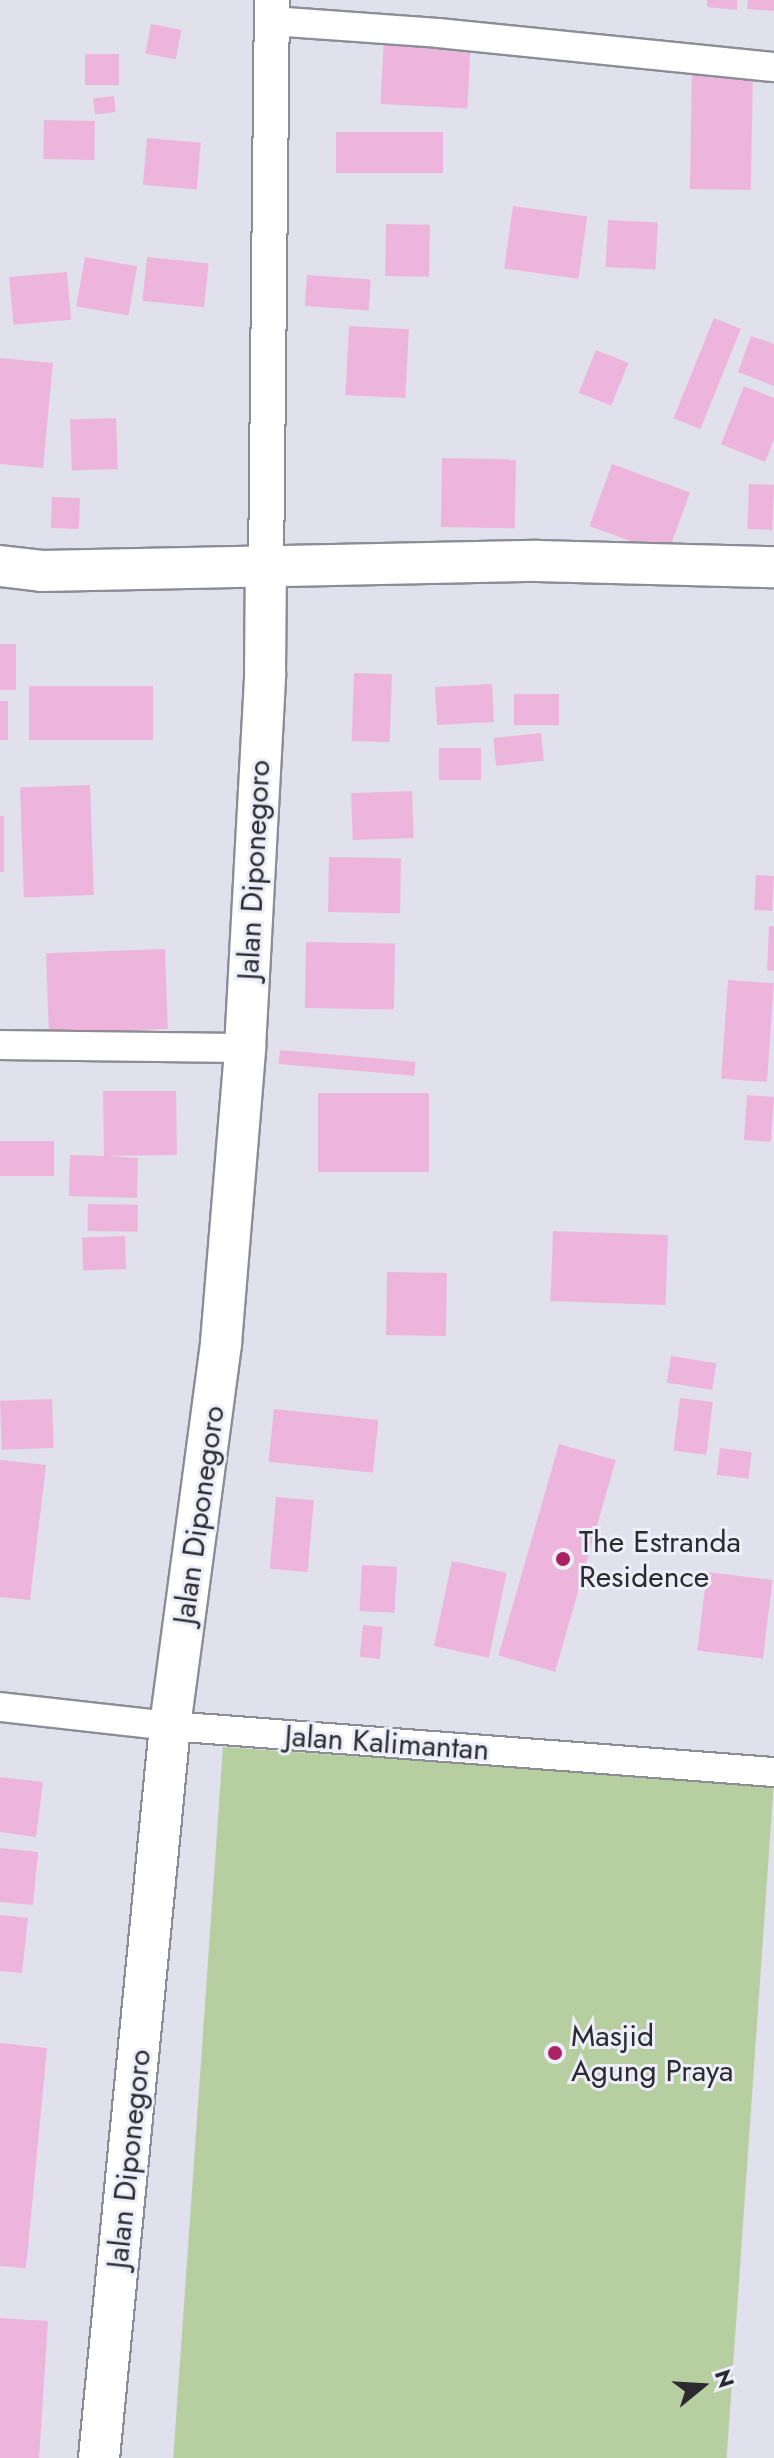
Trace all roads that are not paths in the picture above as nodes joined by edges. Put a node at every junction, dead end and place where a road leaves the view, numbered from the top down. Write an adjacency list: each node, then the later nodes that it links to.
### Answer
1 (272, 10): 2 (street); 5 (street)
2 (774, 67)
3 (0, 566): 5 (main road)
4 (774, 567): 5 (main road)
5 (266, 569): 7 (main road, Jalan Diponegoro)
6 (0, 1045): 7 (street)
7 (245, 1048): 9 (main road, Jalan Diponegoro)
8 (0, 1707): 9 (street, Jalan Kalimantan)
9 (170, 1726): 10 (street, Jalan Kalimantan); 11 (main road, Jalan Diponegoro)
10 (774, 1772)
11 (99, 2458)

